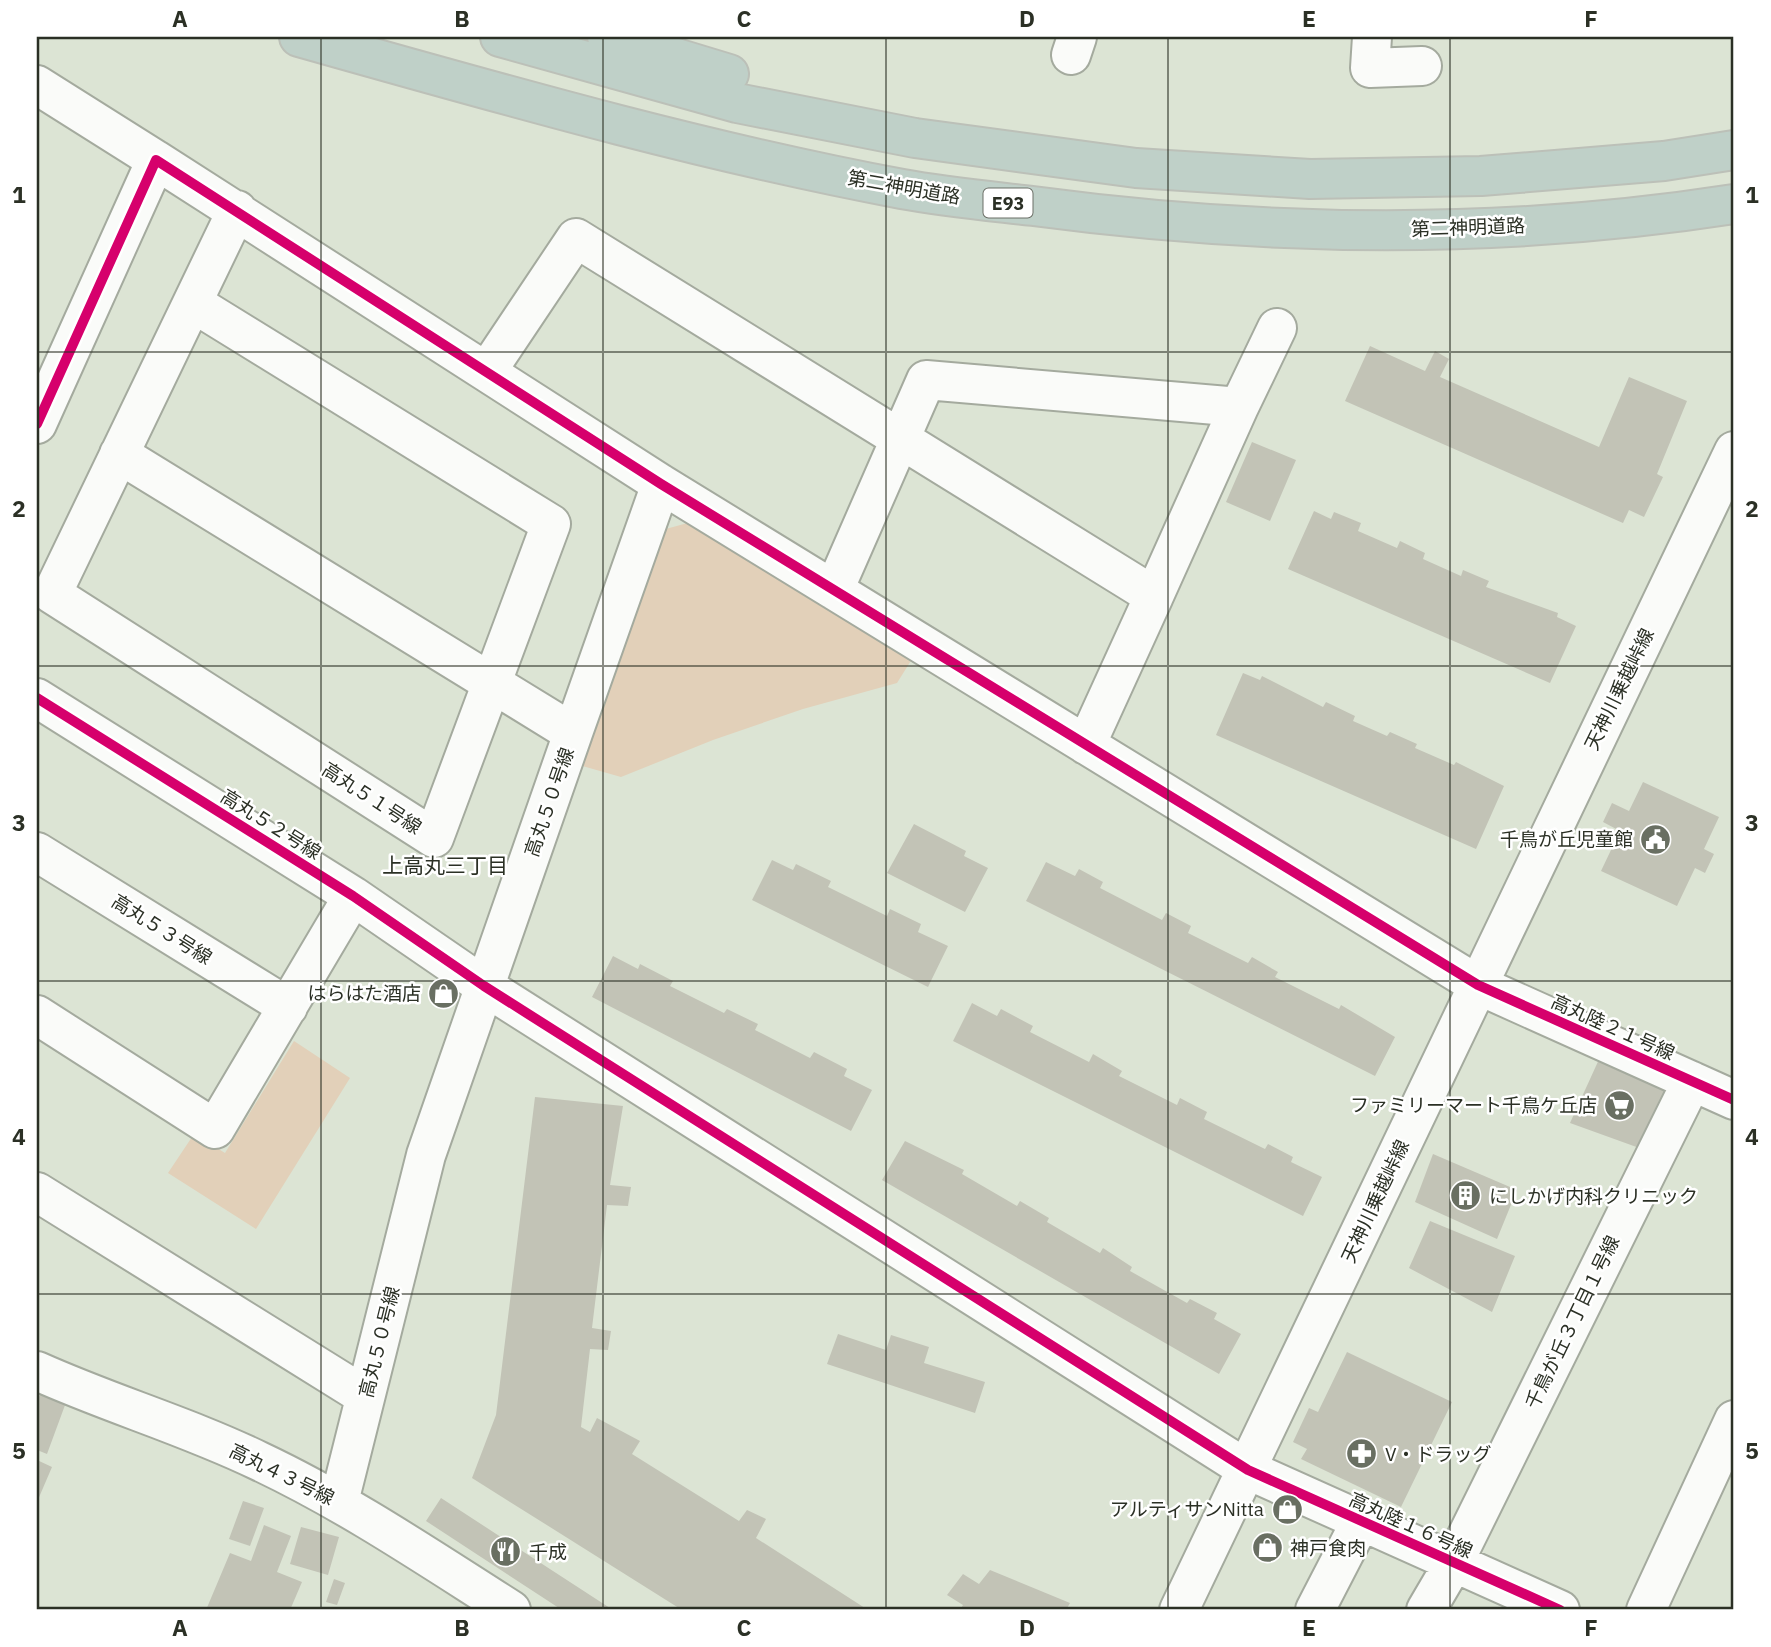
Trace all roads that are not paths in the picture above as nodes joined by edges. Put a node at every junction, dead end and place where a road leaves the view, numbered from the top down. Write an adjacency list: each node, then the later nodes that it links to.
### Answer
1 (299, 37): 10 (highway, 第二神明道路 / E93)
2 (500, 37): 9 (highway)
3 (607, 37): 9 (highway)
4 (1372, 37): 5 (street)
5 (1422, 66)
6 (37, 85): 8 (street, 高丸陸２１号線)
7 (1734, 150): 9 (highway)
8 (156, 160): 11 (street, 高丸陸２１号線); 16 (street)
9 (1136, 168)
10 (1734, 204)
11 (237, 210): 12 (street, 高丸５１号線); 14 (street, 高丸陸２１号線)
12 (193, 303): 19 (street, 高丸５１号線); 23 (street, 高丸５１号線)
13 (1278, 328): 15 (street)
14 (487, 371): 17 (street); 20 (street, 高丸陸２１号線)
15 (1239, 407): 17 (street); 22 (street)
16 (37, 424)
17 (900, 439): 21 (street); 22 (street)
18 (1734, 451): 29 (street, 天神川乗越峠線)
19 (120, 454): 23 (street, 高丸５０号線); 23 (street, 高丸５１号線)
20 (661, 484): 21 (street, 高丸陸２１号線); 25 (street)
21 (834, 590): 26 (street, 高丸陸２１号線)
22 (1154, 596): 26 (street)
23 (491, 685): 25 (street, 高丸５０号線)
24 (37, 698): 28 (street, 高丸５２号線)
25 (573, 733): 30 (street, 高丸５０号線)
26 (1086, 745): 29 (street, 高丸陸２１号線)
27 (37, 852): 31 (street, 高丸５３号線)
28 (353, 896): 30 (street, 高丸５２号線); 31 (street)
29 (1478, 985): 33 (street, 高丸陸２１号線); 39 (street, 天神川乗越峠線)
30 (484, 986): 37 (street, 高丸５０号線); 39 (street, 高丸陸１６号線)
31 (288, 1007): 32 (street)
32 (37, 1015)
33 (1692, 1081): 34 (street, 高丸陸２１号線); 42 (street, 千鳥が丘３丁目１号線)
34 (1734, 1100)
35 (37, 1192): 37 (street)
36 (37, 1371): 40 (street, 高丸４３号線)
37 (365, 1396): 40 (street, 高丸５０号線)
38 (1734, 1420): 48 (street)
39 (1248, 1470): 41 (street, 高丸陸１６号線); 44 (street, 天神川乗越峠線)
40 (339, 1502): 43 (street, 高丸４３号線)
41 (1361, 1521): 42 (street, 高丸陸１６号線); 45 (street)
42 (1453, 1564): 46 (street, 千鳥が丘３丁目１号線); 47 (street, 高丸陸１６号線)
43 (511, 1610)
44 (1180, 1610)
45 (1315, 1610)
46 (1426, 1610)
47 (1560, 1610)
48 (1646, 1610)

